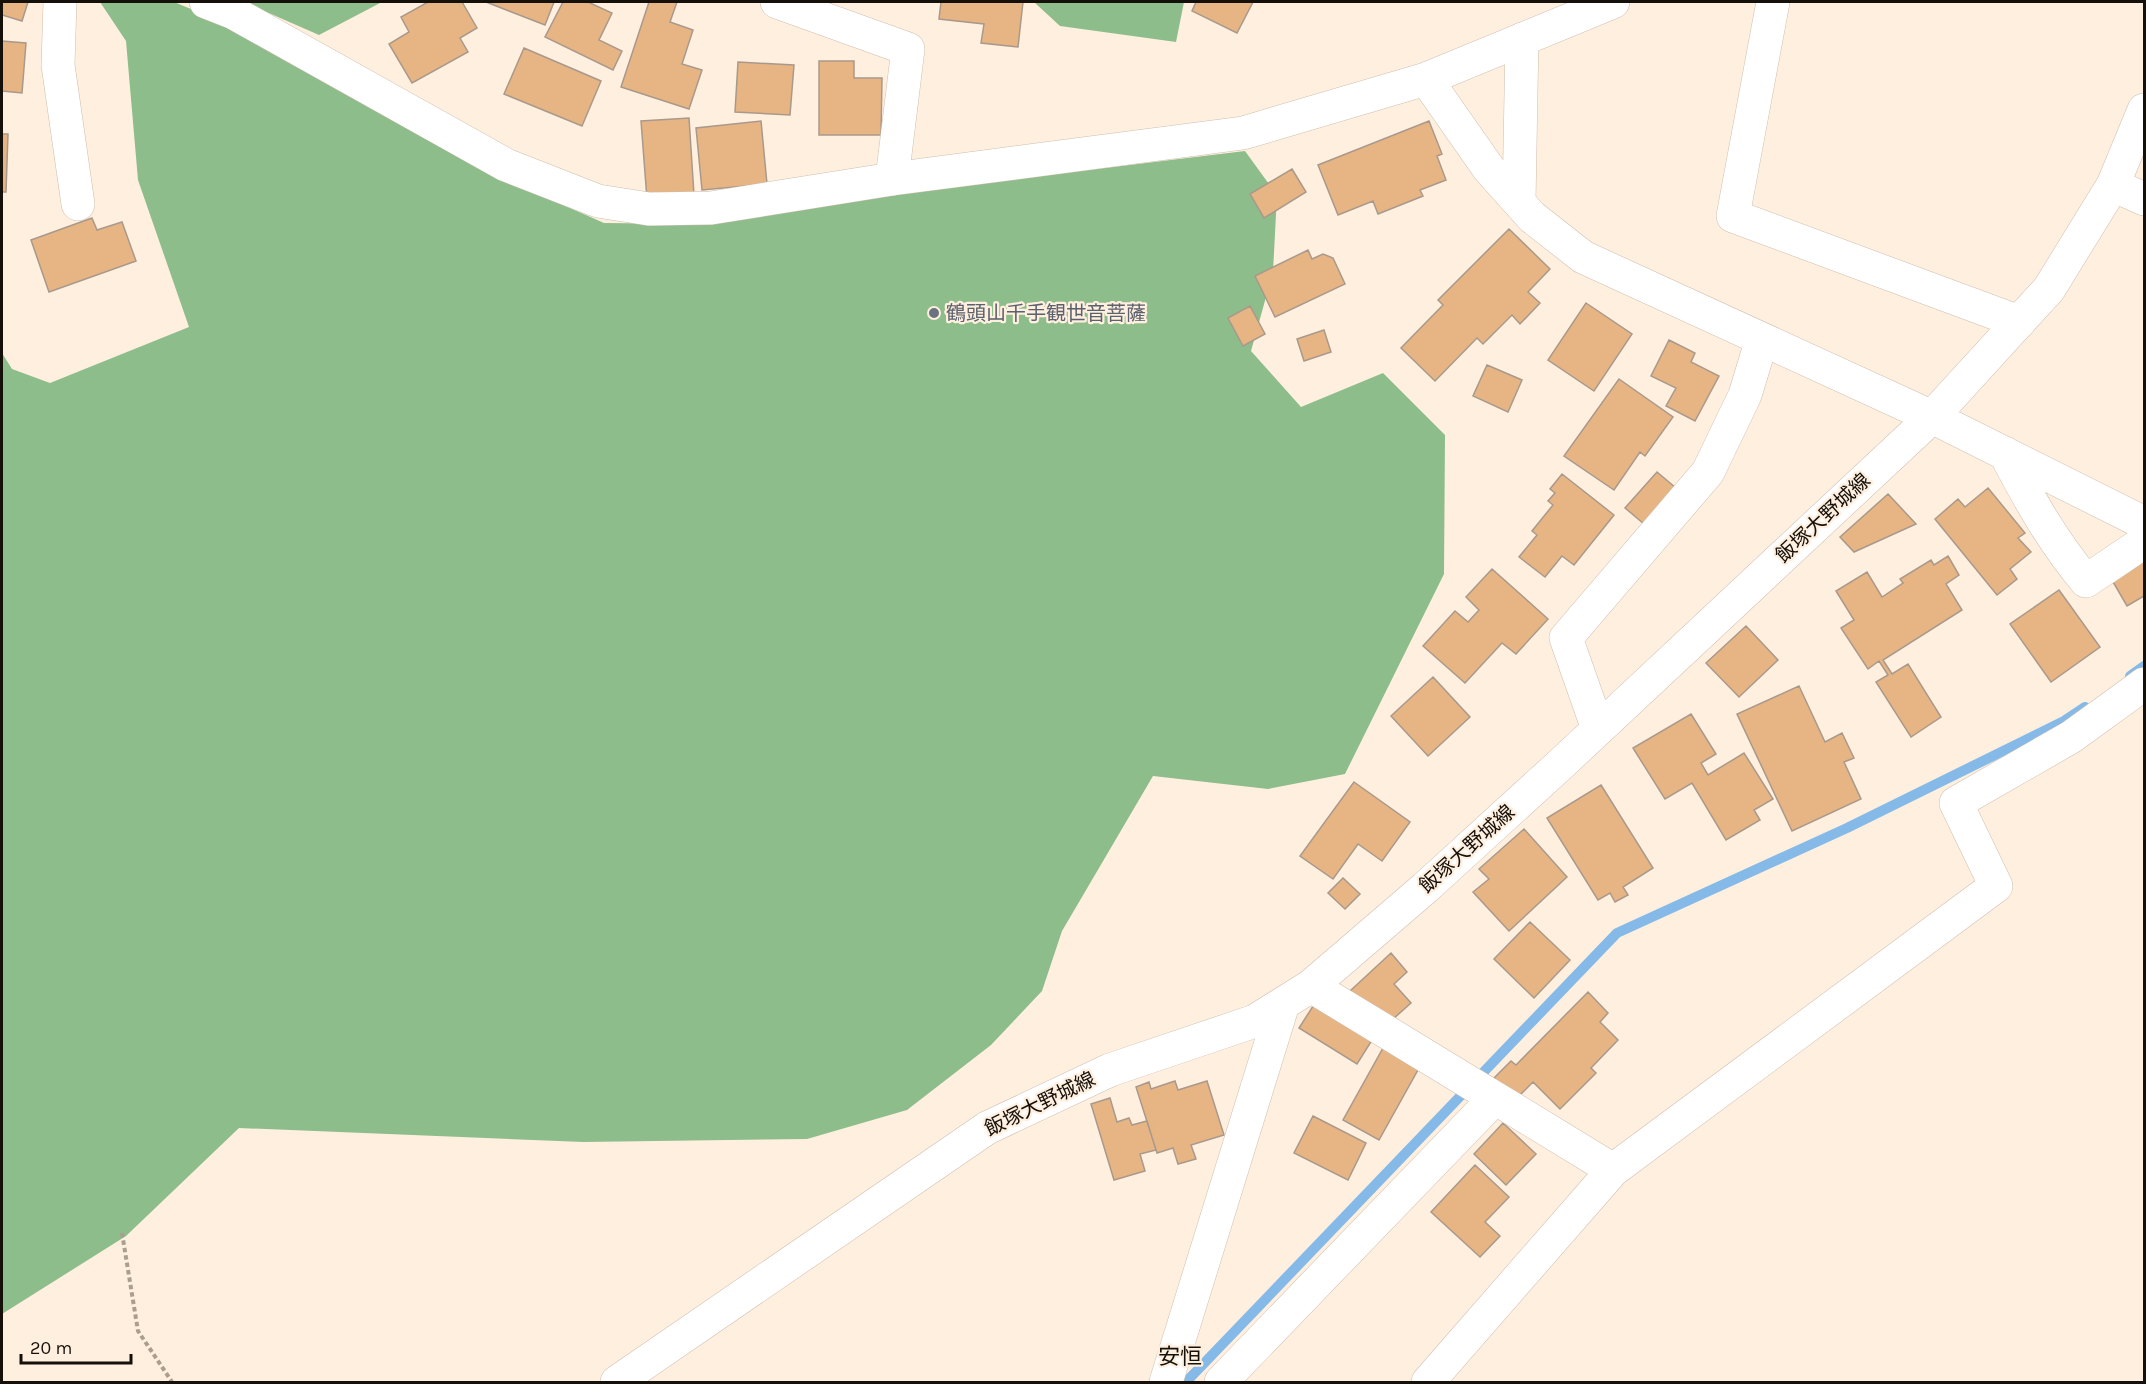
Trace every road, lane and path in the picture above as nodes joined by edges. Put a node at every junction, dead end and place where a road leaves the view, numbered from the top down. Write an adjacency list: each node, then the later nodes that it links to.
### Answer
1 (60, 2): 13 (street)
2 (206, 2): 9 (street)
3 (777, 2): 9 (street)
4 (1613, 2): 6 (street)
5 (1773, 2): 14 (street)
6 (1522, 39): 7 (street); 12 (street)
7 (1426, 79): 9 (street); 12 (street)
8 (2145, 110): 10 (street, 飯塚大野城線)
9 (892, 180)
10 (2113, 185): 11 (street); 14 (street, 飯塚大野城線)
11 (2145, 200)
12 (1519, 202): 15 (street)
13 (78, 204)
14 (2019, 322): 16 (street, 飯塚大野城線)
15 (1762, 339): 16 (street); 21 (street)
16 (1932, 417): 17 (street); 21 (street, 飯塚大野城線)
17 (2005, 453): 18 (street); 19 (street)
18 (2145, 523)
19 (2145, 542)
20 (2145, 684): 25 (street)
21 (1598, 729): 22 (street, 飯塚大野城線)
22 (1311, 986): 23 (street, 飯塚大野城線); 24 (street)
23 (1283, 1004): 28 (street, 飯塚大野城線); 29 (street)
24 (1476, 1087): 25 (street); 30 (street)
25 (1613, 1170): 31 (street)
26 (122, 1233): 27 (path)
27 (172, 1383)
28 (616, 1383)
29 (1166, 1383)
30 (1221, 1383)
31 (1428, 1383)

